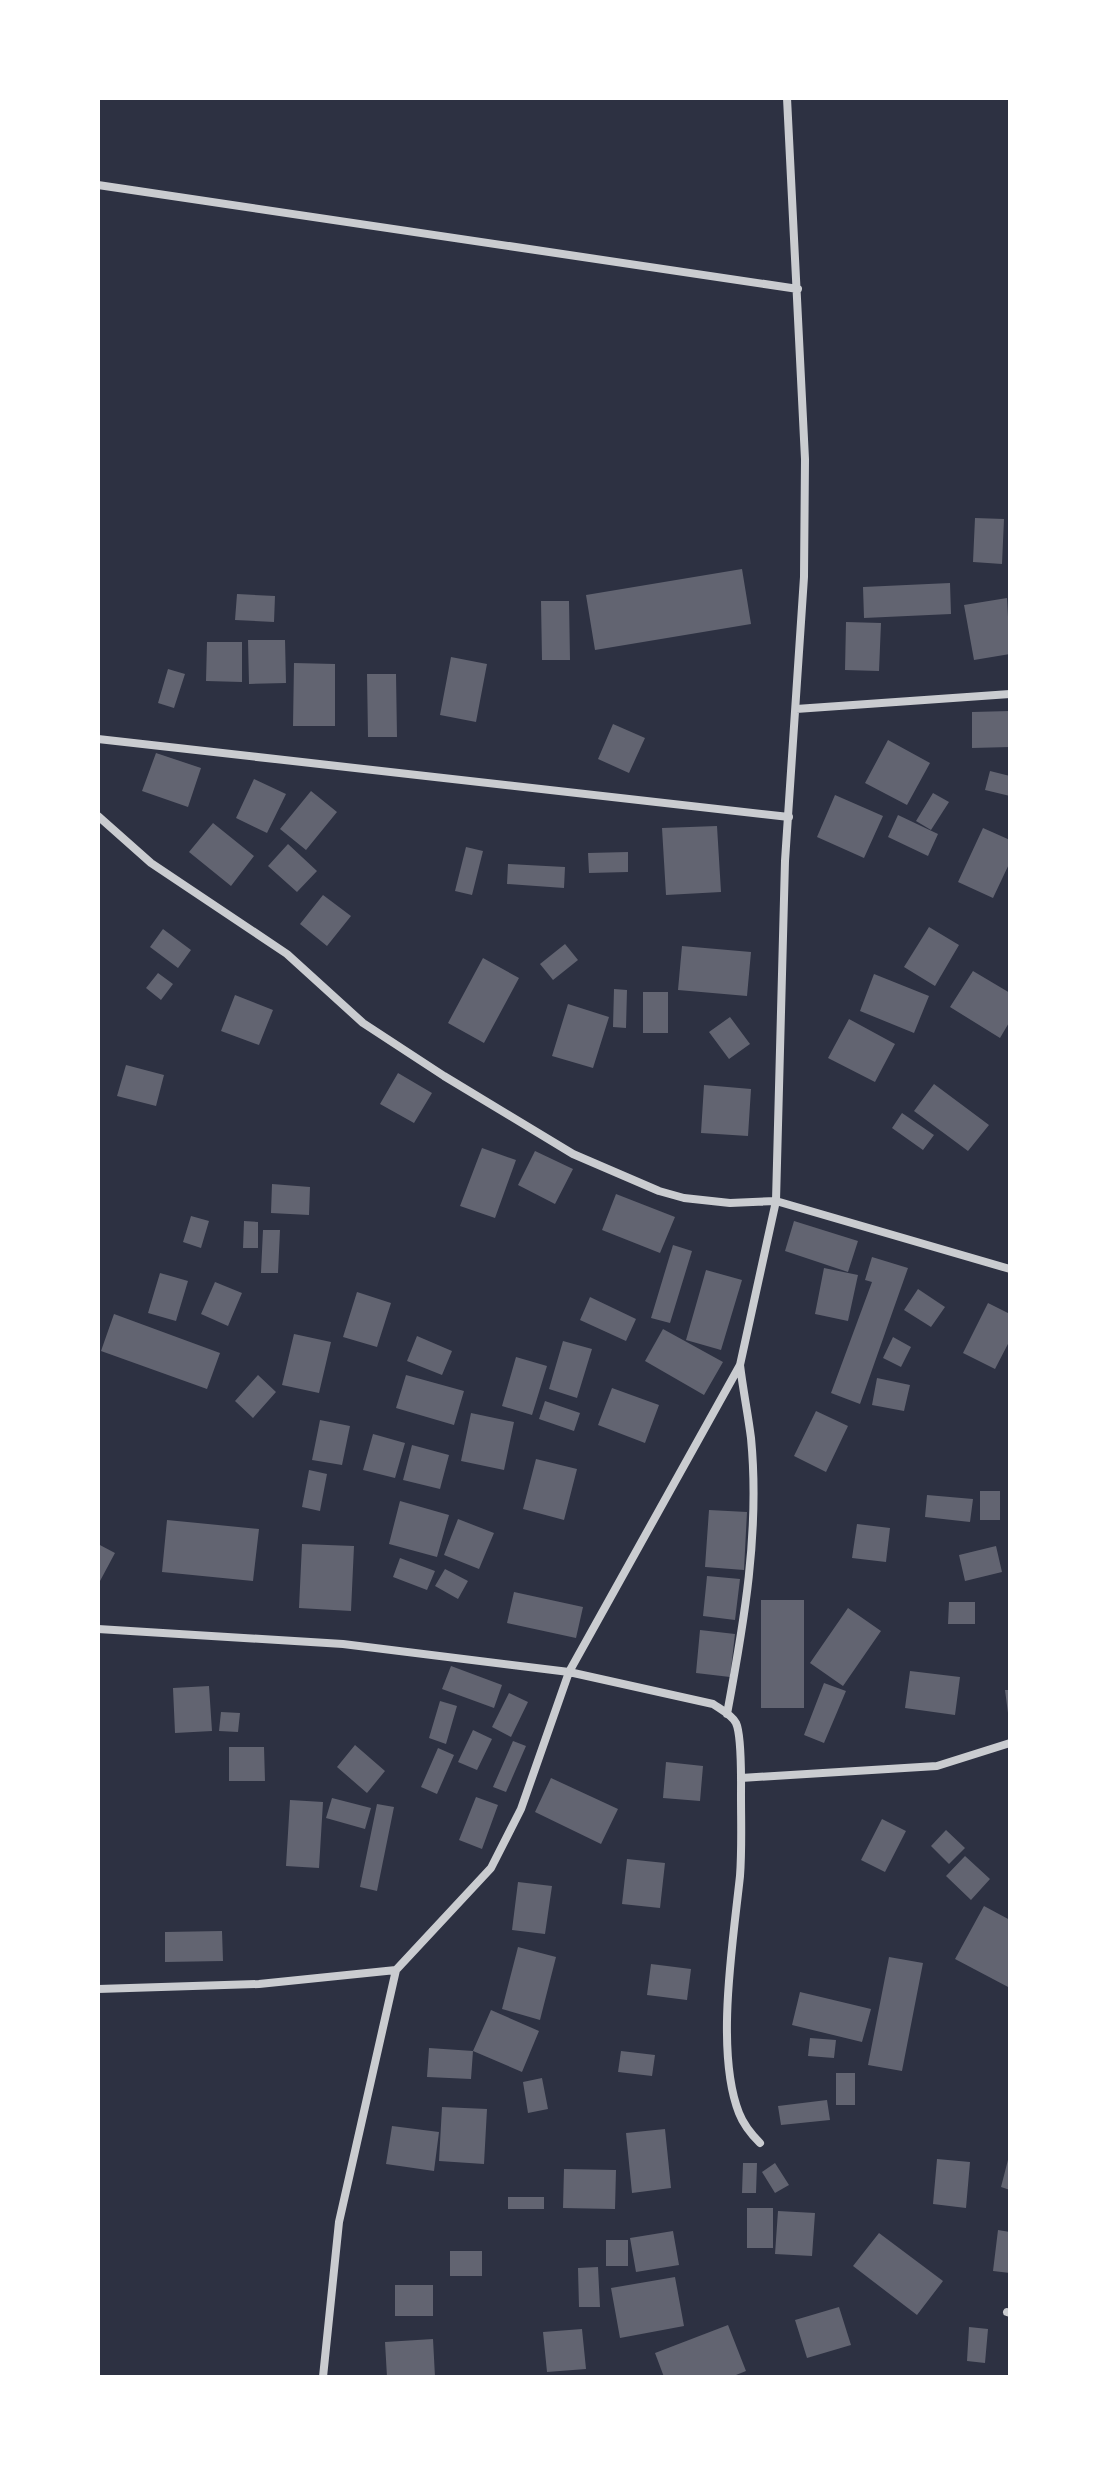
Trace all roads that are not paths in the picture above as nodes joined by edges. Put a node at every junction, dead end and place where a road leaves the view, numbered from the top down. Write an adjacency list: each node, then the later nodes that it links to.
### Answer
1 (787, 98): 3 (street)
2 (98, 185): 3 (street)
3 (798, 289): 5 (street)
4 (1010, 694): 5 (street)
5 (796, 709): 8 (street)
6 (98, 739): 8 (street)
7 (98, 816): 9 (street)
8 (789, 817): 9 (street)
9 (776, 1201): 10 (street); 11 (street)
10 (1010, 1269)
11 (740, 1365): 13 (street); 14 (street)
12 (98, 1629): 13 (street)
13 (569, 1672): 14 (street); 17 (street)
14 (727, 1714): 16 (street)
15 (1010, 1743): 16 (street)
16 (741, 1778): 19 (street)
17 (396, 1970): 18 (street); 20 (street)
18 (98, 1989)
19 (760, 2143)
20 (323, 2377)

